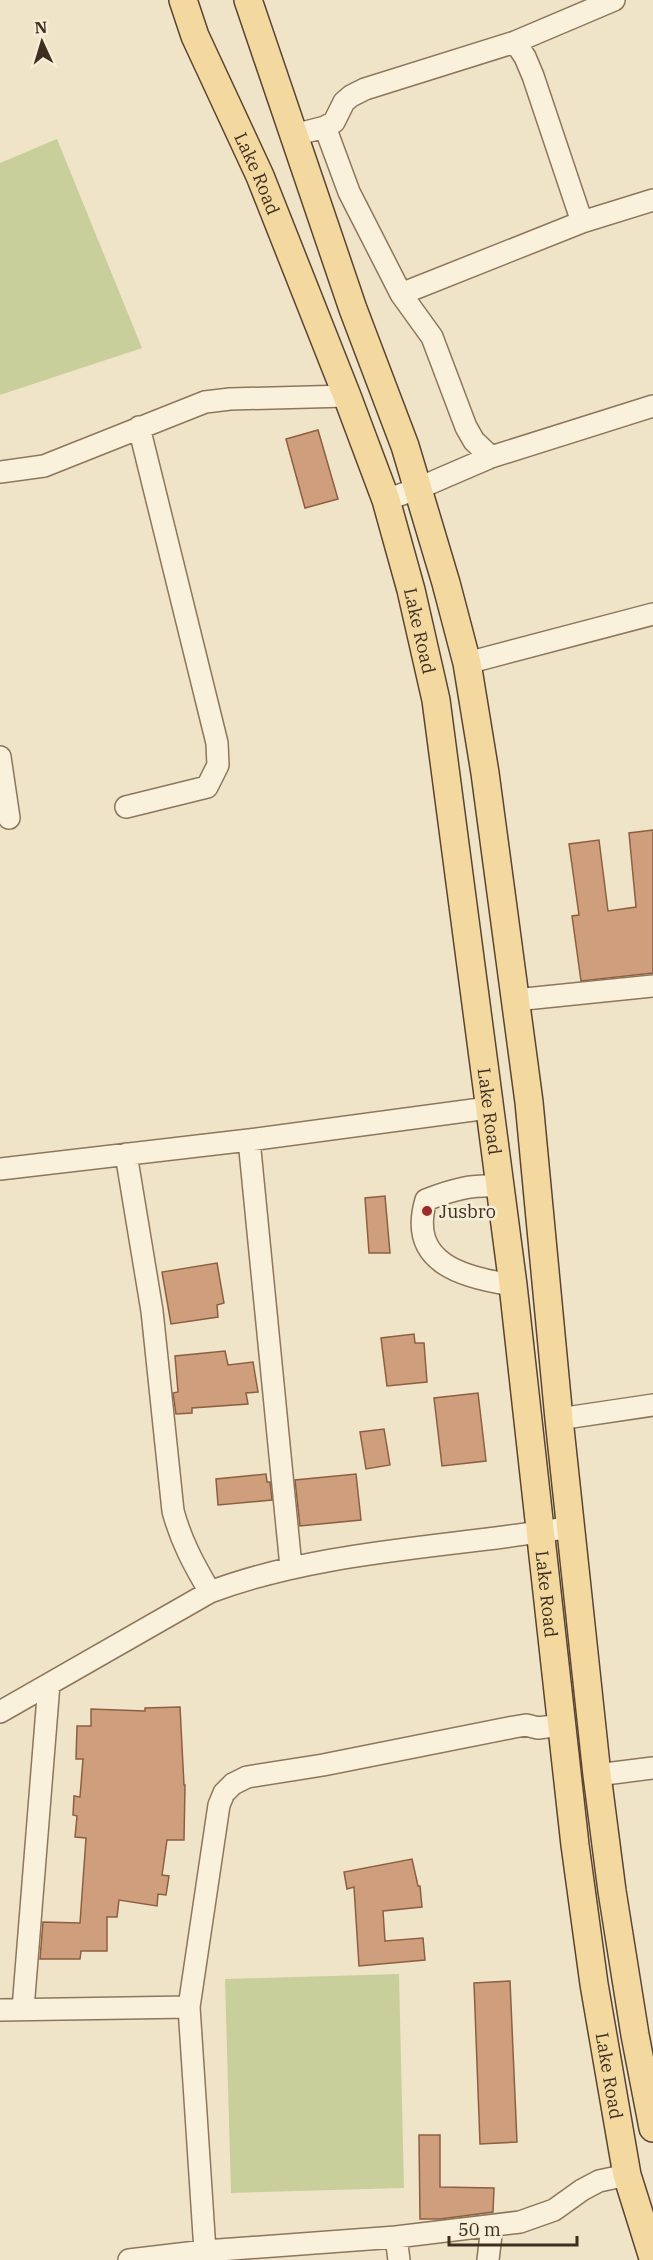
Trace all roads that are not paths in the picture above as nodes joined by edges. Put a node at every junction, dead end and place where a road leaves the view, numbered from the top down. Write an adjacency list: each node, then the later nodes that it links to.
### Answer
1 (183, 0): 10 (main road, Lake Road)
2 (248, 0): 6 (main road, Lake Road)
3 (614, 0): 4 (street)
4 (514, 42): 5 (street); 8 (street)
5 (325, 127): 6 (street); 9 (street)
6 (294, 135): 15 (main road, Lake Road)
7 (653, 200): 8 (street)
8 (582, 222): 9 (street)
9 (401, 294): 13 (street)
10 (347, 396): 12 (street); 16 (main road, Lake Road)
11 (653, 406): 13 (street)
12 (139, 427): 14 (street); 20 (street)
13 (491, 458): 15 (street)
14 (0, 472)
15 (419, 488): 16 (street); 18 (main road, Lake Road)
16 (386, 500): 24 (main road, Lake Road)
17 (653, 614): 18 (street)
18 (467, 663): 23 (main road, Lake Road)
19 (0, 757): 21 (street)
20 (126, 807)
21 (9, 818)
22 (653, 986): 23 (street)
23 (515, 1000): 31 (main road, Lake Road)
24 (488, 1108): 25 (street); 28 (main road, Lake Road)
25 (249, 1140): 26 (street); 34 (street)
26 (126, 1154): 27 (street); 35 (street)
27 (0, 1168)
28 (500, 1186): 29 (main road, Lake Road); 29 (street)
29 (513, 1285): 33 (main road, Lake Road)
30 (653, 1404): 31 (street)
31 (559, 1419): 32 (main road, Lake Road)
32 (571, 1527): 33 (street); 40 (main road, Lake Road)
33 (540, 1533): 34 (street); 38 (main road, Lake Road)
34 (291, 1567): 35 (street)
35 (210, 1592): 36 (street)
36 (49, 1684): 37 (street); 42 (street)
37 (0, 1712)
38 (562, 1725): 41 (street); 45 (main road, Lake Road)
39 (653, 1768): 40 (street)
40 (597, 1775): 44 (main road, Lake Road)
41 (189, 2007): 42 (street); 48 (street)
42 (23, 2008): 43 (street)
43 (0, 2010)
44 (653, 2128)
45 (627, 2175): 46 (street); 49 (main road, Lake Road)
46 (492, 2226): 47 (street); 52 (street)
47 (396, 2237): 48 (street); 51 (street)
48 (205, 2251): 50 (street)
49 (653, 2258)
50 (129, 2260)
51 (399, 2260)
52 (488, 2260)

